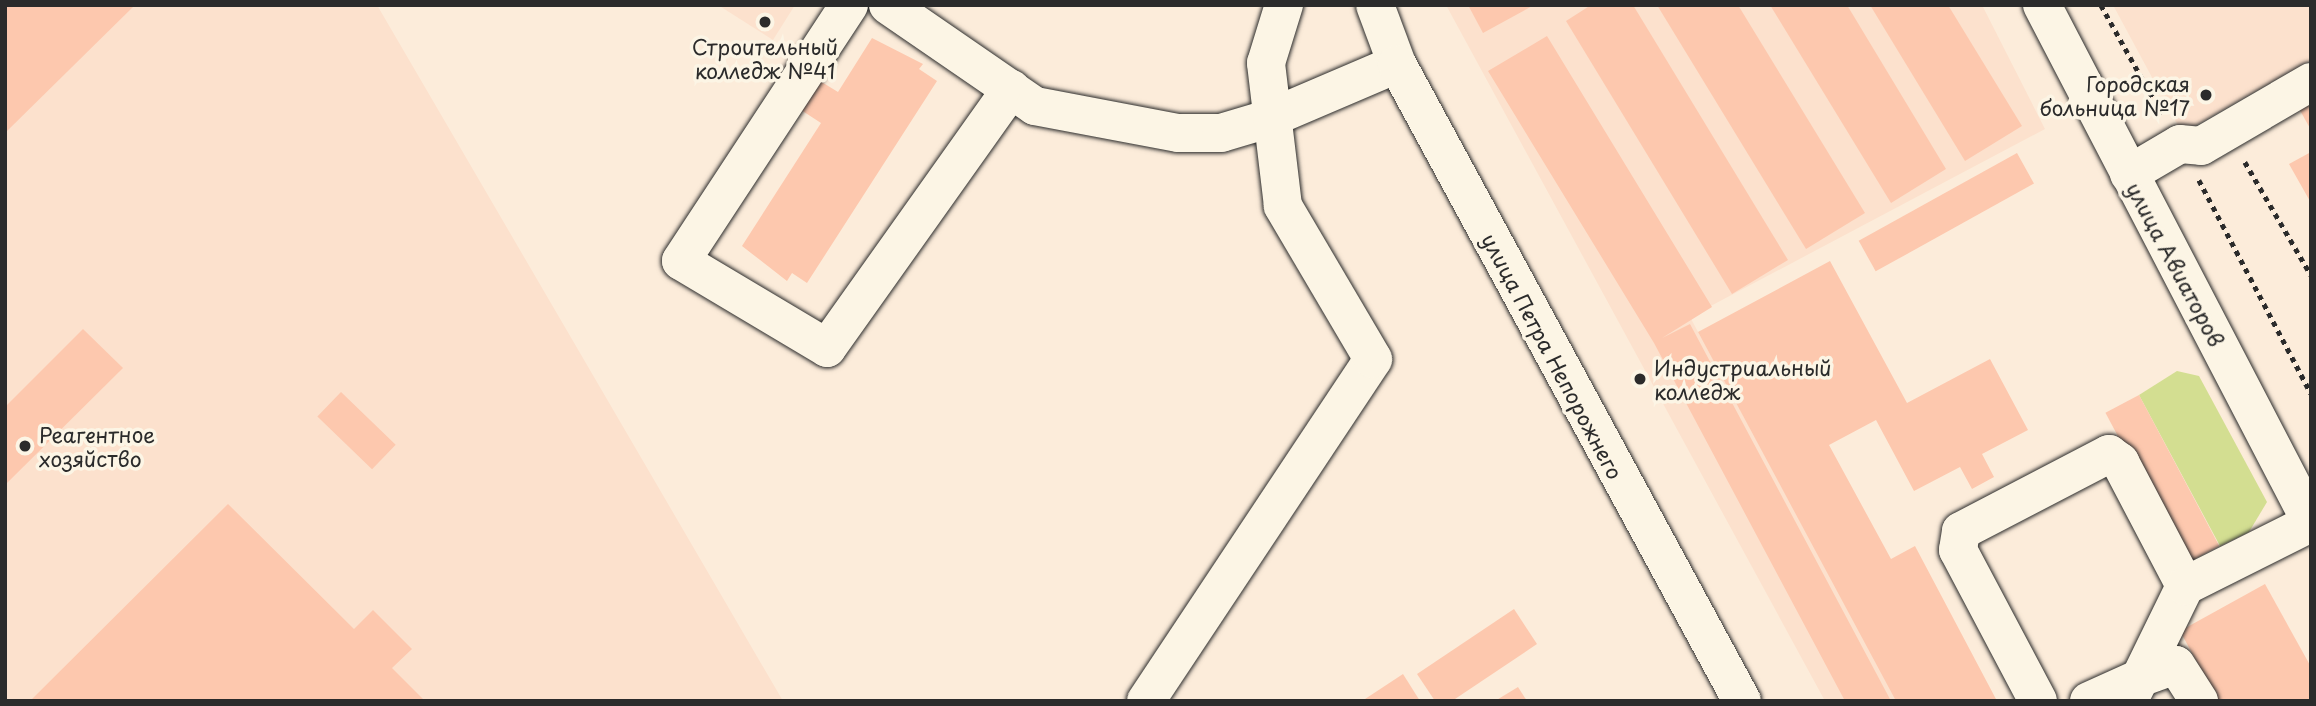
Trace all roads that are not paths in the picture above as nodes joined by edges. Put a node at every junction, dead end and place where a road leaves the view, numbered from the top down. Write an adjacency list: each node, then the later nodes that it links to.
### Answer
1 (849, 5): 8 (street)
2 (888, 5): 8 (street)
3 (1284, 5): 9 (street)
4 (1375, 5): 6 (street, улица Петра Непорожнего)
5 (2042, 5): 10 (street, улица Авиаторов)
6 (1397, 64): 9 (street); 15 (street, улица Петра Непорожнего)
7 (2311, 82): 10 (street)
8 (1011, 89): 9 (street)
9 (1268, 119): 14 (street)
10 (2129, 174): 11 (street, улица Авиаторов)
11 (2311, 522): 12 (street)
12 (2185, 586): 13 (street); 16 (street)
13 (2135, 689): 17 (street); 18 (street)
14 (1146, 701)
15 (1742, 701)
16 (2038, 701)
17 (2089, 701)
18 (2199, 701)

